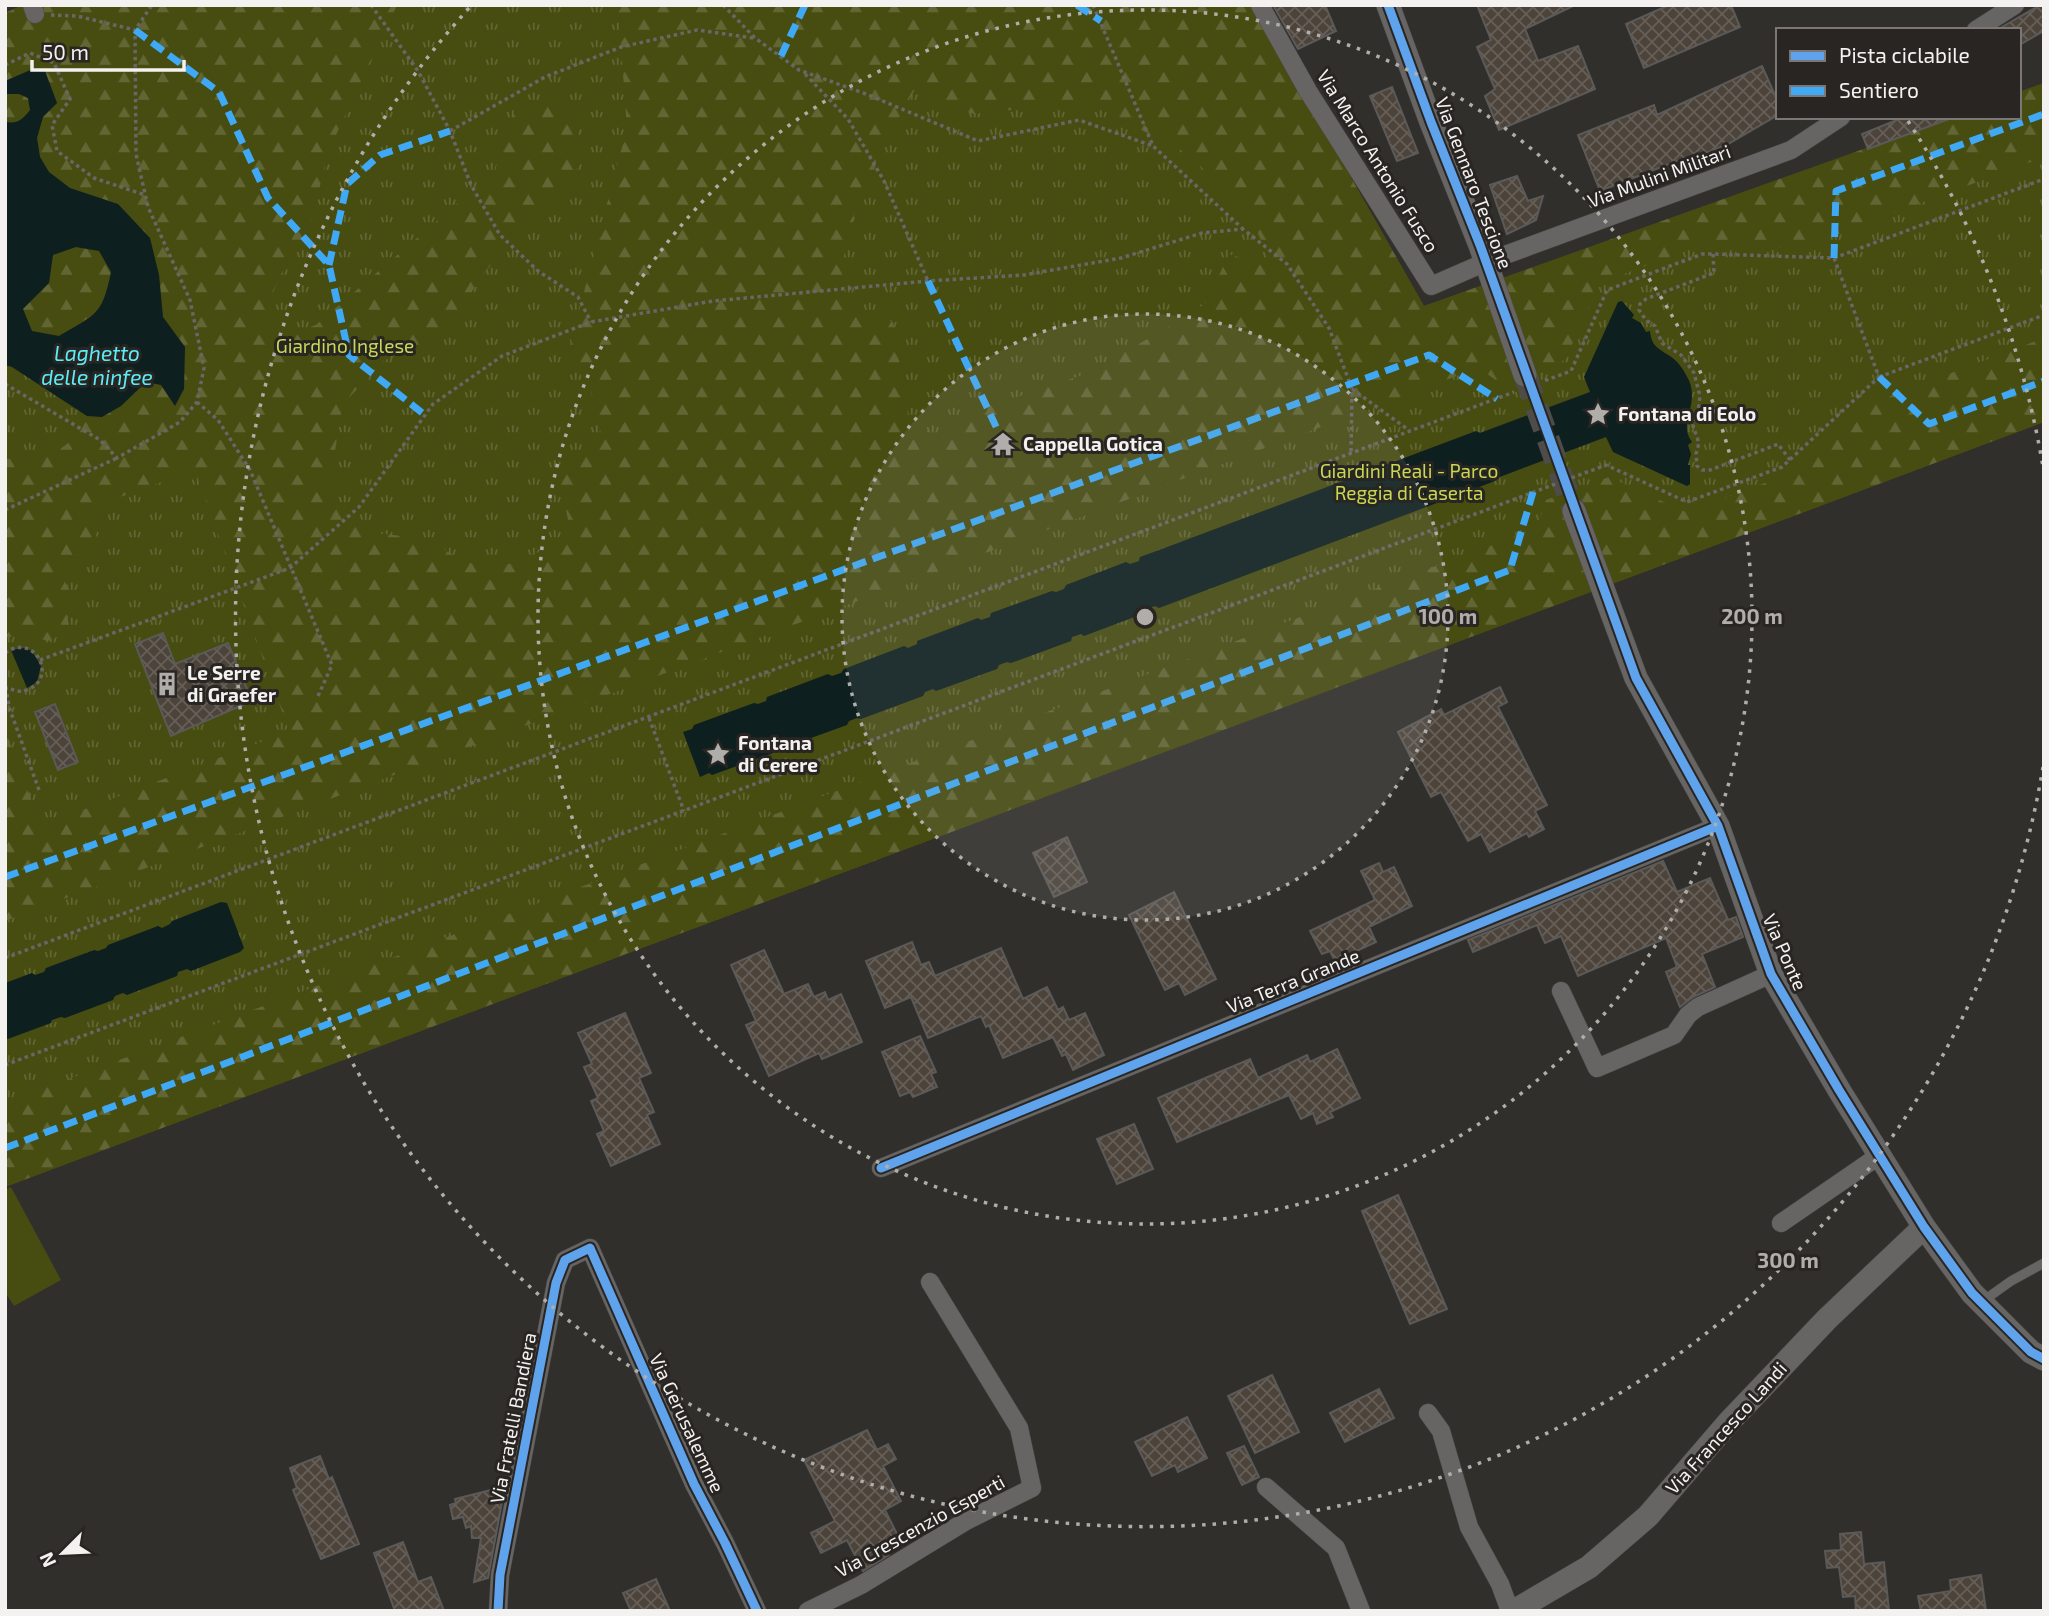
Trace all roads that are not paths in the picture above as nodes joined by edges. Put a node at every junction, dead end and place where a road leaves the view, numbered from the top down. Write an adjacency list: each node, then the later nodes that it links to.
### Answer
1 (1260, 5): 6 (street, Via Marco Antonio Fusco)
2 (1388, 5): 6 (street, Via Gennaro Tescione)
3 (2015, 5): 4 (street)
4 (1979, 28)
5 (1838, 119): 6 (street, Via Mulini Militari)
6 (1486, 262): 7 (street, Via Gennaro Tescione)
7 (1527, 383)
8 (1574, 511): 9 (street, Via Ponte)
9 (1718, 826): 10 (street, Via Ponte); 13 (street, Via Terra Grande)
10 (1772, 974): 11 (street); 12 (street, Via Ponte)
11 (1561, 991)
12 (1880, 1155): 14 (street); 15 (street, Via Ponte)
13 (881, 1168)
14 (1781, 1223)
15 (1924, 1227): 19 (street, Via Ponte); 27 (street, Via Francesco Landi)
16 (590, 1248): 23 (street, Via Fratelli Bandiera); 24 (street, Via Gerusalemme)
17 (2044, 1263): 19 (lane)
18 (930, 1282): 25 (street, Via Crescenzio Esperti)
19 (1981, 1302): 20 (street, Via Ponte)
20 (2044, 1359)
21 (1428, 1413): 27 (street)
22 (1266, 1487): 26 (street)
23 (498, 1611)
24 (757, 1611)
25 (808, 1611)
26 (1361, 1611)
27 (1512, 1611)

